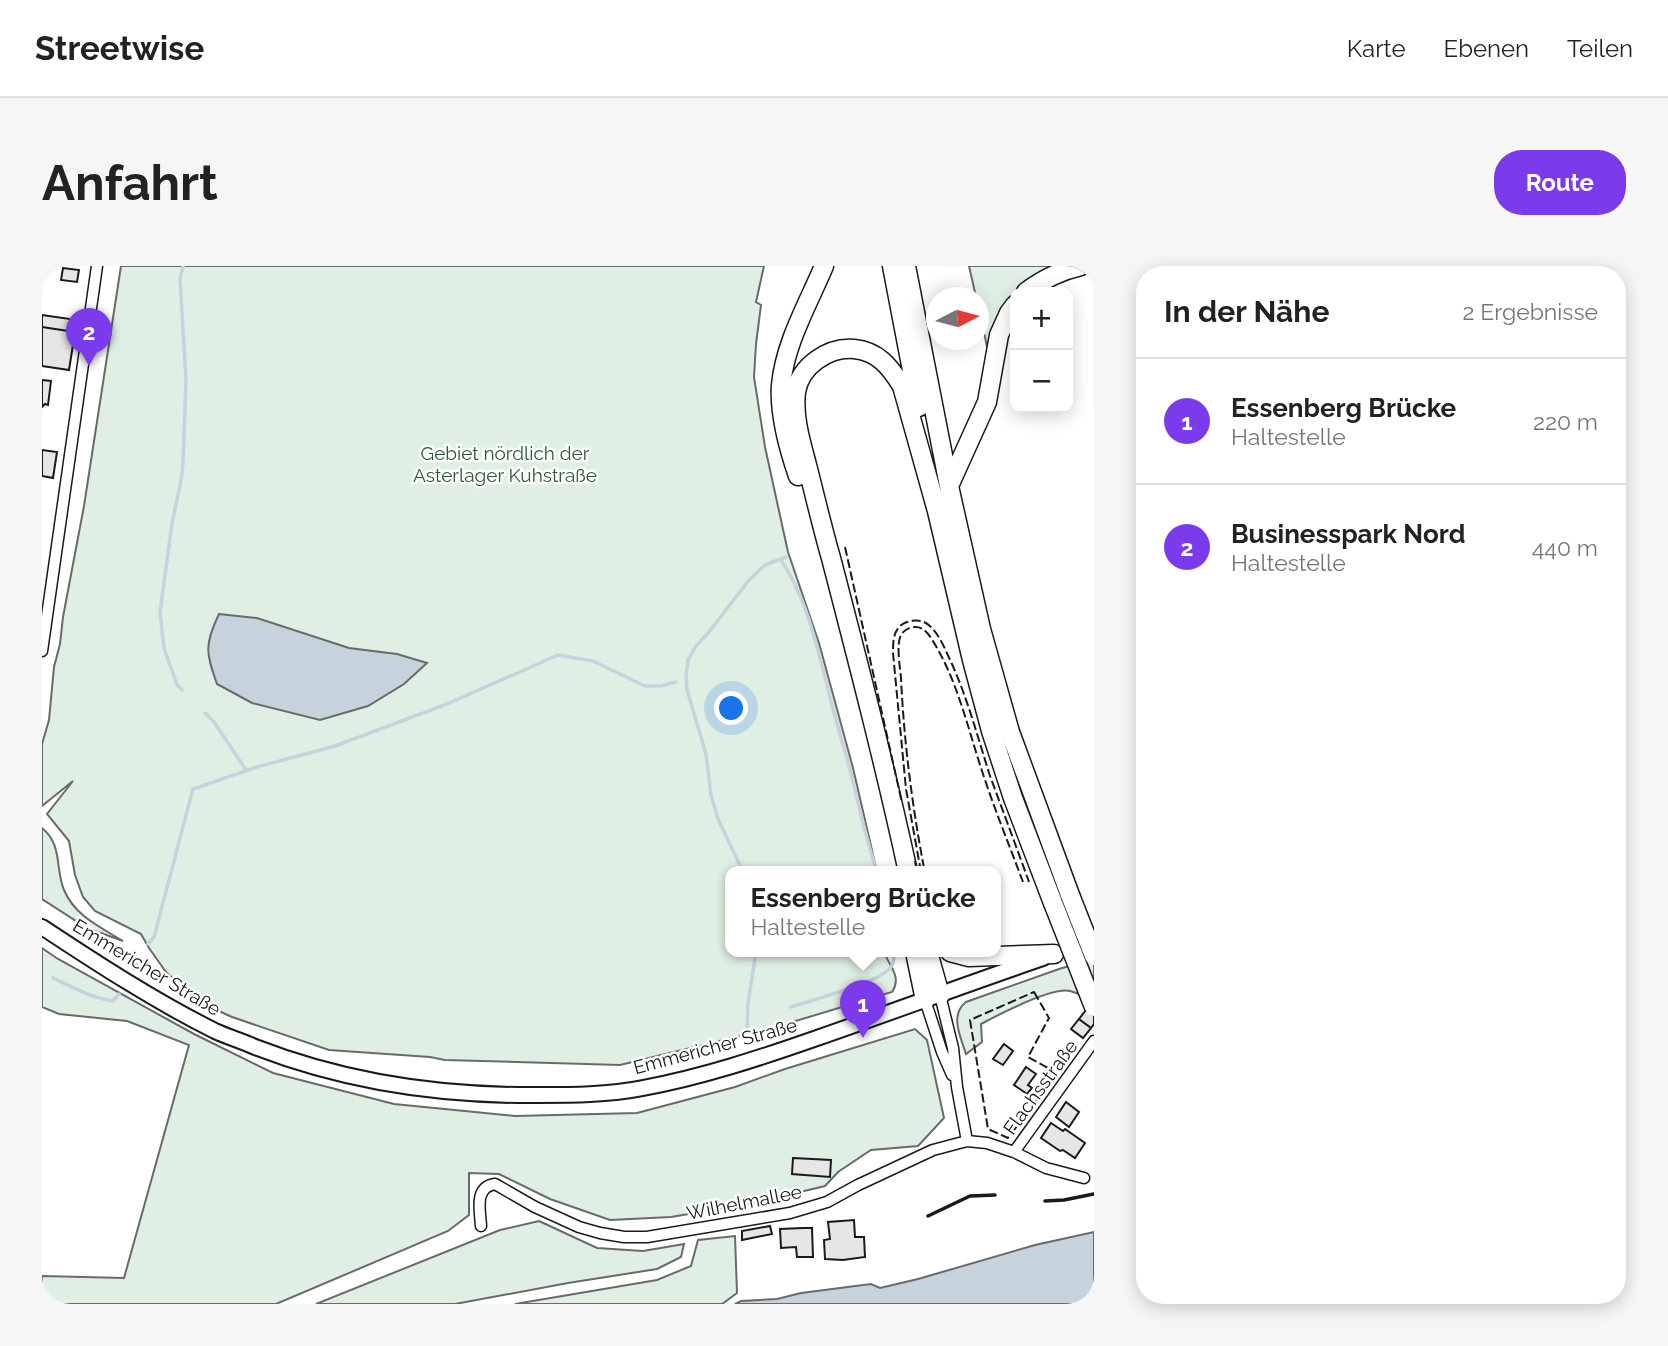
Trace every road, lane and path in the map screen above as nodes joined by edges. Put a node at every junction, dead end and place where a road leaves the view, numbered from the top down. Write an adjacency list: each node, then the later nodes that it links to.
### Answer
1 (97, 266): 9 (street)
2 (824, 266): 11 (highway)
3 (892, 266): 10 (highway)
4 (906, 266): 8 (highway)
5 (1081, 266): 6 (highway)
6 (1033, 287)
7 (1010, 312): 8 (highway)
8 (949, 486): 17 (highway, bridge)
9 (42, 651)
10 (972, 660): 12 (highway); 21 (highway, bridge)
11 (898, 866)
12 (907, 866)
13 (42, 927): 20 (main road, Emmericher Straße)
14 (1094, 942): 15 (main road, Emmericher Straße)
15 (1054, 954): 16 (highway); 20 (main road, Emmericher Straße)
16 (1001, 956)
17 (1094, 956)
18 (917, 957): 20 (highway)
19 (929, 957): 20 (highway)
20 (933, 997): 23 (street); 23 (street)
21 (1094, 1007)
22 (1094, 1041): 25 (street, Flachsstraße)
23 (957, 1087): 24 (street)
24 (967, 1141): 25 (street, Wilhelmallee); 27 (street, Wilhelmallee)
25 (1014, 1152): 26 (street, Wilhelmallee)
26 (1084, 1178)
27 (481, 1226)

